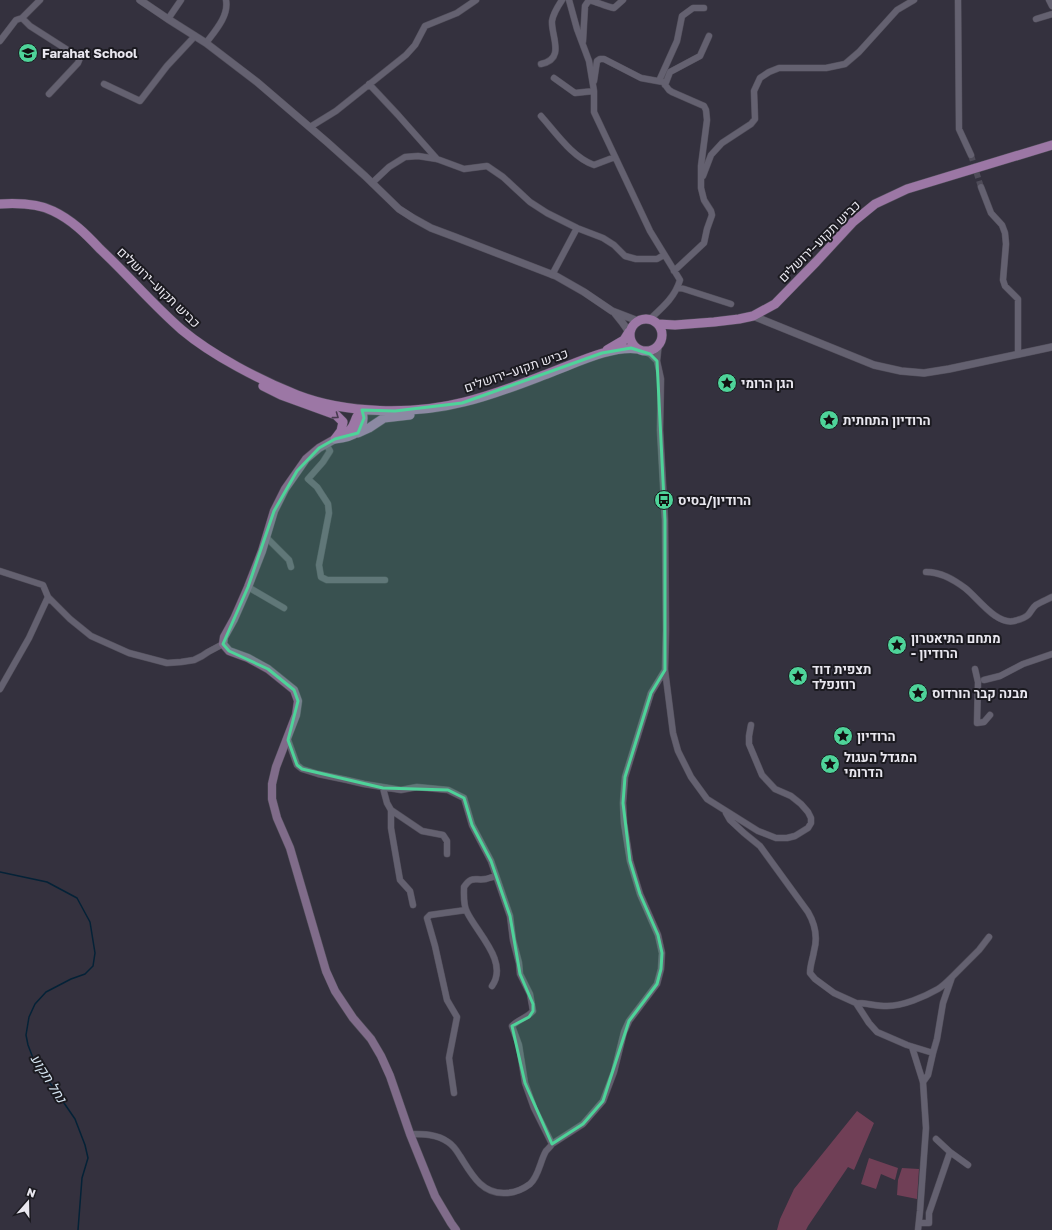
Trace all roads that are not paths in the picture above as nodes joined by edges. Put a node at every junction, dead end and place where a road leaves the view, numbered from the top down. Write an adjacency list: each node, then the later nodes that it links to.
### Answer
1 (40, 0): 15 (street)
2 (140, 0): 16 (street)
3 (181, 0): 16 (street)
4 (226, 0): 21 (street)
5 (476, 0): 27 (street)
6 (562, 0): 23 (street)
7 (569, 0): 22 (street)
8 (623, 0): 22 (street)
9 (914, 0): 36 (street)
10 (958, 0): 33 (street)
11 (1049, 0): 12 (street)
12 (1052, 6)
13 (704, 8): 25 (street)
14 (1052, 14): 17 (street)
15 (22, 18): 20 (street); 29 (street)
16 (168, 19): 18 (street)
17 (1036, 19)
18 (195, 36): 21 (street); 26 (street)
19 (709, 36): 25 (street)
20 (0, 41)
21 (206, 43): 31 (street)
22 (583, 44): 28 (street)
23 (541, 64)
24 (554, 78): 28 (street)
25 (662, 83): 28 (street); 36 (street)
26 (104, 84)
27 (369, 84): 31 (street); 35 (street)
28 (594, 88): 34 (street)
29 (49, 94)
30 (541, 116): 34 (street)
31 (310, 127): 37 (street)
32 (1052, 145): 47 (main road, כביש תקוע–ירושלים)
33 (971, 155)
34 (615, 157): 41 (street)
35 (437, 160): 37 (street); 40 (street)
36 (701, 179): 42 (street)
37 (372, 183): 43 (street)
38 (981, 187): 56 (street)
39 (0, 204): 58 (main road, כביש תקוע–ירושלים)
40 (577, 228): 41 (street); 43 (street)
41 (664, 255): 42 (street)
42 (674, 271): 44 (street)
43 (552, 275): 46 (street)
44 (678, 287): 45 (street); 49 (street)
45 (731, 304)
46 (612, 311): 48 (street); 51 (street)
47 (753, 316): 50 (main road, כביש תקוע–ירושלים); 56 (street)
48 (638, 321): 49 (main road); 51 (main road)
49 (654, 322): 50 (main road, כביש תקוע–ירושלים); 52 (main road)
50 (675, 325): 52 (main road)
51 (629, 332): 54 (main road); 55 (main road, כביש תקוע–ירושלים)
52 (661, 339): 54 (main road); 57 (street)
53 (1052, 347): 56 (street)
54 (640, 350): 55 (main road, כביש תקוע–ירושלים); 57 (street)
55 (602, 353): 59 (main road, כביש תקוע–ירושלים)
56 (1018, 354)
57 (657, 361): 76 (street)
58 (240, 368): 60 (main road, כביש תקוע–ירושלים); 62 (main road, one-way to 62)
59 (448, 405): 60 (main road, כביש תקוע–ירושלים); 61 (main road)
60 (362, 410): 61 (main road); 62 (main road)
61 (358, 433): 62 (main road)
62 (335, 439): 63 (main road)
63 (326, 444): 64 (main road); 68 (street)
64 (266, 537): 65 (street); 69 (main road)
65 (291, 567)
66 (0, 571): 70 (street)
67 (926, 572): 71 (street)
68 (385, 580)
69 (248, 587): 72 (street); 73 (main road)
70 (48, 596): 73 (street); 78 (street)
71 (1052, 597)
72 (284, 608)
73 (223, 644): 81 (main road)
74 (1052, 654): 77 (street)
75 (975, 669): 79 (street)
76 (665, 670): 84 (street); 99 (street)
77 (984, 680)
78 (0, 689)
79 (990, 715)
80 (751, 725): 84 (street)
81 (288, 740): 82 (street); 97 (main road)
82 (383, 788): 83 (street); 86 (street)
83 (391, 810): 85 (street); 87 (street)
84 (725, 811): 92 (street)
85 (447, 854)
86 (496, 876): 88 (street); 99 (street)
87 (413, 905)
88 (466, 910): 91 (street); 96 (street)
89 (988, 937): 90 (street)
90 (952, 977): 92 (street); 94 (street)
91 (492, 986)
92 (856, 1003): 93 (street)
93 (912, 1046): 94 (street); 95 (street)
94 (933, 1053): 95 (street)
95 (923, 1082): 102 (street)
96 (454, 1094)
97 (410, 1134): 99 (street); 103 (main road)
98 (936, 1139): 100 (street)
99 (552, 1144)
100 (950, 1152): 101 (street); 102 (street)
101 (968, 1165)
102 (919, 1223): 104 (street)
103 (456, 1230)
104 (918, 1230)

